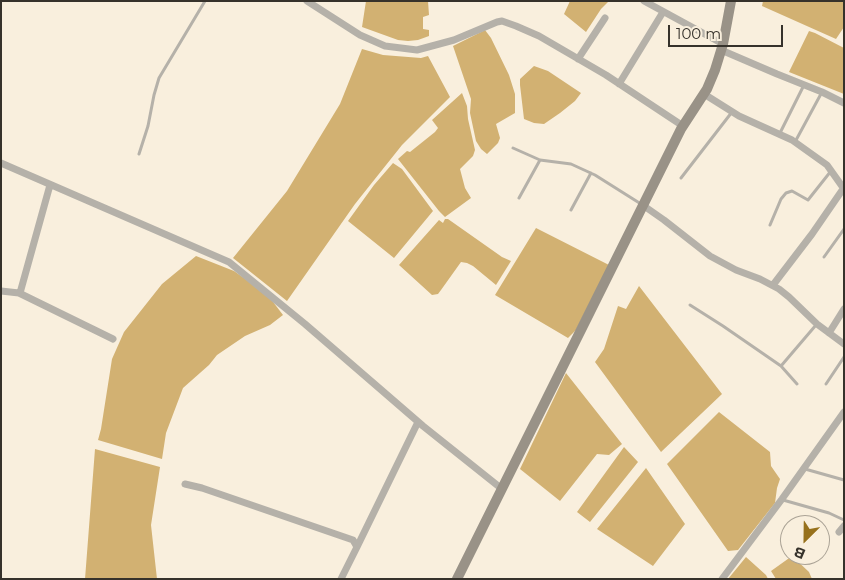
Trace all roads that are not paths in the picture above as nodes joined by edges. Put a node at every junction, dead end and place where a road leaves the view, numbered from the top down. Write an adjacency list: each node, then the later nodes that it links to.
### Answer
1 (205, 1): 19 (lane)
2 (307, 1): 8 (street)
3 (644, 1): 5 (street)
4 (731, 1): 7 (street)
5 (663, 12): 7 (street); 9 (street)
6 (605, 18): 8 (street)
7 (722, 47): 10 (street); 12 (street)
8 (578, 59): 9 (street)
9 (619, 84): 15 (street)
10 (804, 85): 11 (street); 16 (lane)
11 (822, 92): 13 (street); 17 (lane)
12 (704, 94): 14 (street); 15 (street)
13 (844, 103)
14 (732, 112): 16 (street); 24 (lane)
15 (683, 126): 28 (street)
16 (780, 134): 17 (street)
17 (795, 142): 22 (street)
18 (513, 148): 20 (lane)
19 (138, 154)
20 (540, 160): 23 (lane); 27 (lane)
21 (1, 163): 25 (street)
22 (831, 172): 26 (street); 30 (lane)
23 (591, 173): 28 (lane); 29 (lane)
24 (681, 178)
25 (50, 185): 35 (street); 47 (street)
26 (844, 189): 33 (street)
27 (519, 198)
28 (644, 206): 33 (street); 51 (street)
29 (571, 210)
30 (770, 225)
31 (844, 229): 32 (lane)
32 (824, 257)
33 (773, 285): 38 (street)
34 (1, 292): 35 (street)
35 (20, 293): 40 (street)
36 (690, 305): 43 (lane)
37 (844, 309): 39 (street)
38 (817, 324): 39 (street); 43 (lane)
39 (829, 333): 41 (street)
40 (113, 339)
41 (844, 344)
42 (844, 357): 45 (lane)
43 (781, 366): 44 (lane)
44 (797, 384)
45 (826, 384)
46 (844, 412): 48 (street)
47 (418, 422): 51 (street); 54 (street)
48 (805, 468): 49 (lane); 52 (street)
49 (844, 480)
50 (185, 484): 54 (street)
51 (502, 489): 56 (street)
52 (782, 499): 53 (lane); 57 (street)
53 (844, 520)
54 (357, 547): 55 (street)
55 (341, 579)
56 (457, 579)
57 (722, 579)

